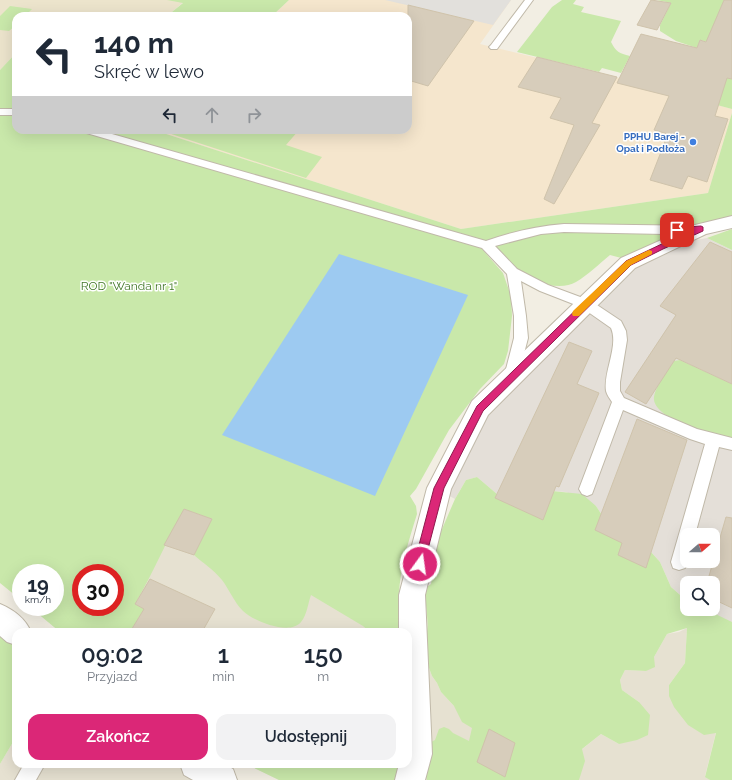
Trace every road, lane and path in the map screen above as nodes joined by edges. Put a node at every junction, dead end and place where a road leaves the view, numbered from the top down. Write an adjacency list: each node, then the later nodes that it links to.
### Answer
1 (529, 0): 2 (lane)
2 (494, 47)
3 (0, 112): 4 (lane)
4 (12, 112)
5 (101, 134): 8 (lane)
6 (732, 222): 7 (street)
7 (701, 229): 8 (lane); 10 (street)
8 (486, 245): 9 (lane)
9 (513, 272): 10 (lane); 11 (lane)
10 (586, 304): 11 (street); 12 (lane)
11 (511, 377): 23 (street)
12 (619, 402): 13 (lane); 15 (lane)
13 (714, 439): 14 (lane); 16 (lane)
14 (732, 444)
15 (587, 488)
16 (679, 562)
17 (0, 618): 18 (street)
18 (12, 628)
19 (32, 768): 21 (lane)
20 (202, 768): 22 (street)
21 (25, 780)
22 (222, 780)
23 (410, 780)

